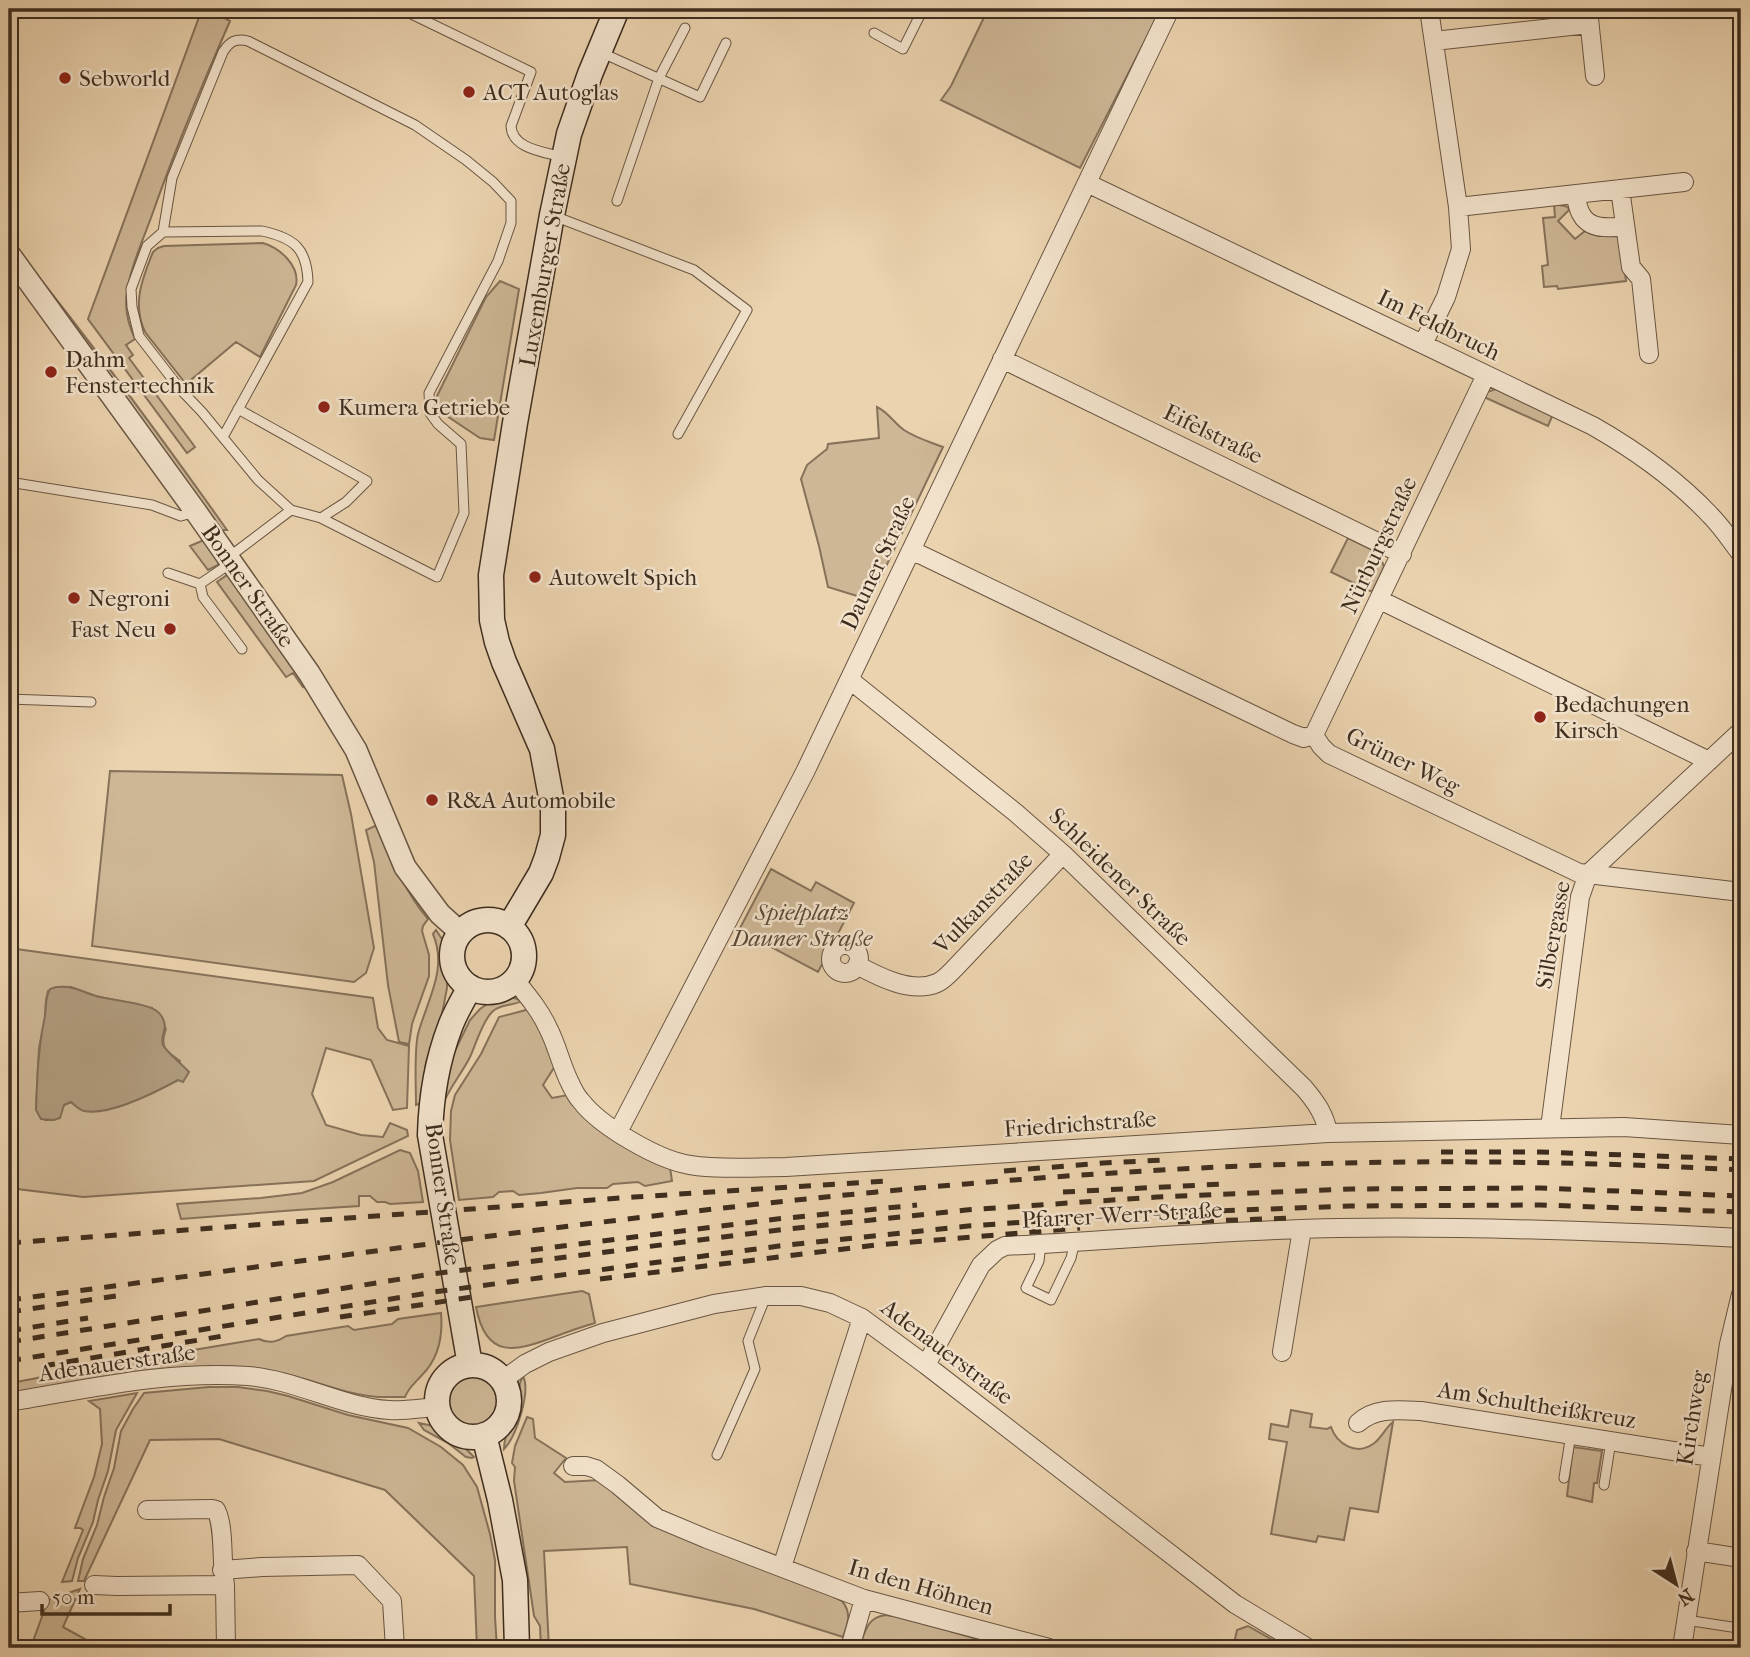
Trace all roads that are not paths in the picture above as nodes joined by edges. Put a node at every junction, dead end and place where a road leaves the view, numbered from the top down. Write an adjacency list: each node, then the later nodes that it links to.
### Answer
1 (11, 9): 8 (street)
2 (401, 9): 16 (lane)
3 (617, 9): 13 (main road, Luxemburger Straße)
4 (923, 9): 10 (lane)
5 (1170, 9): 18 (street, Dauner Straße)
6 (1429, 9): 11 (street)
7 (1588, 16): 11 (street); 14 (street)
8 (9, 18)
9 (685, 27): 15 (lane)
10 (874, 33)
11 (1434, 41): 22 (street)
12 (726, 43): 15 (lane)
13 (599, 51): 15 (lane); 16 (main road, Luxemburger Straße)
14 (1595, 76)
15 (659, 78): 21 (lane)
16 (564, 158): 23 (main road, Luxemburger Straße)
17 (1684, 182): 19 (street)
18 (1087, 183): 27 (street, Im Feldbruch); 29 (street, Dauner Straße)
19 (1620, 189): 20 (street); 24 (street)
20 (1576, 195): 22 (street); 24 (street)
21 (617, 201)
22 (1458, 207): 27 (street)
23 (552, 215): 32 (lane); 55 (main road, Luxemburger Straße)
24 (1625, 226): 28 (street)
25 (163, 232): 31 (lane); 33 (lane); 37 (lane)
26 (9, 254): 36 (street, Bonner Straße)
27 (1423, 344): 30 (street, Im Feldbruch)
28 (1649, 354)
29 (1002, 359): 38 (street, Dauner Straße); 39 (street, Eifelstraße)
30 (1486, 375): 39 (street, Nürburgstraße); 40 (street, Im Feldbruch)
31 (238, 409): 33 (lane); 37 (lane)
32 (678, 434)
33 (223, 437): 35 (lane)
34 (9, 482): 36 (lane)
35 (291, 510): 37 (lane); 41 (lane)
36 (196, 512): 41 (street, Bonner Straße)
37 (321, 518)
38 (911, 550): 46 (street, Dauner Straße); 50 (street, Grüner Weg)
39 (1402, 554): 44 (street, Nürburgstraße)
40 (1741, 554)
41 (230, 560): 43 (lane); 56 (street, Bonner Straße)
42 (168, 573): 43 (lane)
43 (201, 584): 45 (lane)
44 (1380, 600): 50 (street, Nürburgstraße); 51 (street)
45 (242, 649)
46 (850, 680): 52 (street, Schleidener Straße); 61 (street, Dauner Straße)
47 (9, 699): 48 (lane)
48 (91, 702)
49 (1741, 731): 51 (street, Silbergasse)
50 (1314, 735): 53 (street, Grüner Weg)
51 (1709, 761): 53 (street, Silbergasse)
52 (1063, 854): 57 (street, Vulkanstraße); 62 (street, Schleidener Straße)
53 (1588, 874): 54 (street, Grüner Weg); 60 (street, Silbergasse)
54 (1741, 892)
55 (509, 927): 56 (main road); 58 (main road)
56 (460, 932): 59 (main road)
57 (858, 965)
58 (515, 980): 59 (main road); 61 (street, Friedrichstraße)
59 (470, 987): 72 (main road, Bonner Straße)
60 (1550, 1128): 62 (street, Friedrichstraße); 63 (street, Friedrichstraße)
61 (618, 1132): 62 (street, Friedrichstraße)
62 (1328, 1133)
63 (1741, 1135)
64 (1302, 1229): 65 (street, Pfarrer-Werr-Straße); 66 (street, Pfarrer-Werr-Straße); 71 (street)
65 (1741, 1238)
66 (1074, 1241): 67 (street, Pfarrer-Werr-Straße); 67 (lane)
67 (1041, 1244): 73 (street, Pfarrer-Werr-Straße)
68 (1741, 1294): 82 (street, Kirchweg)
69 (766, 1296): 70 (street, Adenauerstraße); 74 (street, Adenauerstraße); 81 (lane)
70 (862, 1318): 73 (street, Adenauerstraße); 89 (street)
71 (1282, 1352)
72 (470, 1365): 74 (main road); 76 (main road)
73 (926, 1365): 102 (street, Adenauerstraße)
74 (503, 1380): 79 (main road)
75 (9, 1402): 76 (street, Adenauerstraße)
76 (438, 1407): 79 (main road)
77 (1358, 1423): 78 (street, Am Schultheißkreuz)
78 (1571, 1434): 80 (street, Am Schultheißkreuz); 84 (lane)
79 (484, 1435): 99 (main road)
80 (1611, 1441): 82 (street, Am Schultheißkreuz); 85 (lane)
81 (717, 1455)
82 (1711, 1457): 87 (street, Kirchweg)
83 (573, 1466): 89 (street, In den Höhnen)
84 (1564, 1478)
85 (1604, 1485)
86 (147, 1510): 90 (street)
87 (1696, 1551): 88 (street); 95 (street, Kirchweg)
88 (1741, 1558)
89 (782, 1567): 92 (street, In den Höhnen)
90 (223, 1577): 91 (street); 97 (street); 98 (street)
91 (94, 1585)
92 (863, 1598): 100 (street); 101 (street, In den Höhnen)
93 (40, 1601): 94 (street)
94 (9, 1602)
95 (1686, 1620): 96 (lane); 103 (street, Kirchweg)
96 (1738, 1628)
97 (226, 1648)
98 (395, 1648)
99 (517, 1648)
100 (850, 1648)
101 (1049, 1648)
102 (1308, 1648)
103 (1682, 1648)

